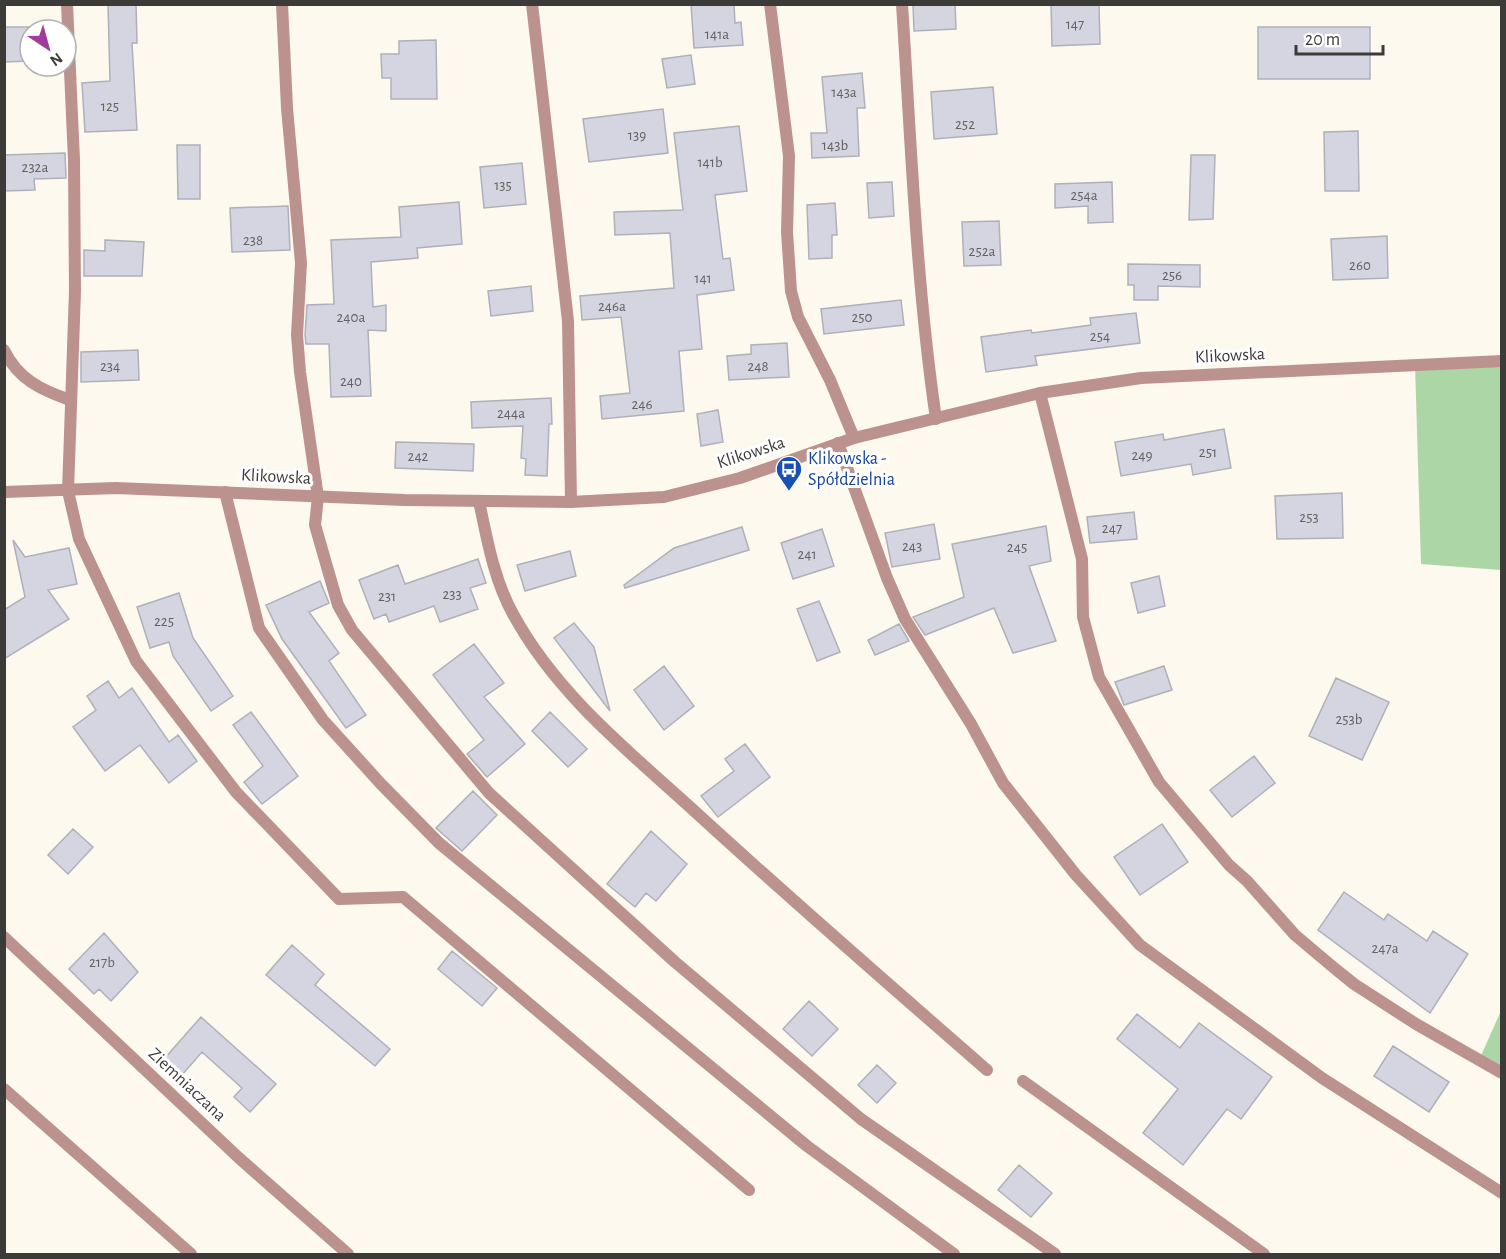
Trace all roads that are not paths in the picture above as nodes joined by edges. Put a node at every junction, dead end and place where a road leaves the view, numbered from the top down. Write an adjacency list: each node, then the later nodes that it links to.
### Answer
1 (67, 4): 9 (street)
2 (282, 4): 16 (street)
3 (532, 4): 18 (street)
4 (770, 4): 11 (street)
5 (902, 4): 10 (street)
6 (4, 350): 9 (street)
7 (1502, 361): 8 (street, Klikowska)
8 (1041, 393): 10 (street, Klikowska); 21 (street)
9 (70, 400): 13 (street)
10 (936, 419): 11 (street, Klikowska)
11 (854, 438): 12 (street, Klikowska)
12 (838, 443): 18 (street, Klikowska); 25 (street)
13 (68, 491): 14 (street, Klikowska); 15 (street, Klikowska); 24 (street)
14 (4, 492)
15 (225, 492): 16 (street, Klikowska); 28 (street)
16 (318, 497): 17 (street, Klikowska); 29 (street)
17 (479, 501): 18 (street, Klikowska); 20 (street)
18 (571, 502)
19 (4, 938): 27 (street, Ziemniaczana)
20 (987, 1070)
21 (1502, 1072)
22 (1023, 1081): 30 (street)
23 (4, 1089): 26 (street)
24 (749, 1190)
25 (1502, 1193)
26 (191, 1254)
27 (348, 1254)
28 (954, 1254)
29 (1055, 1254)
30 (1263, 1254)

